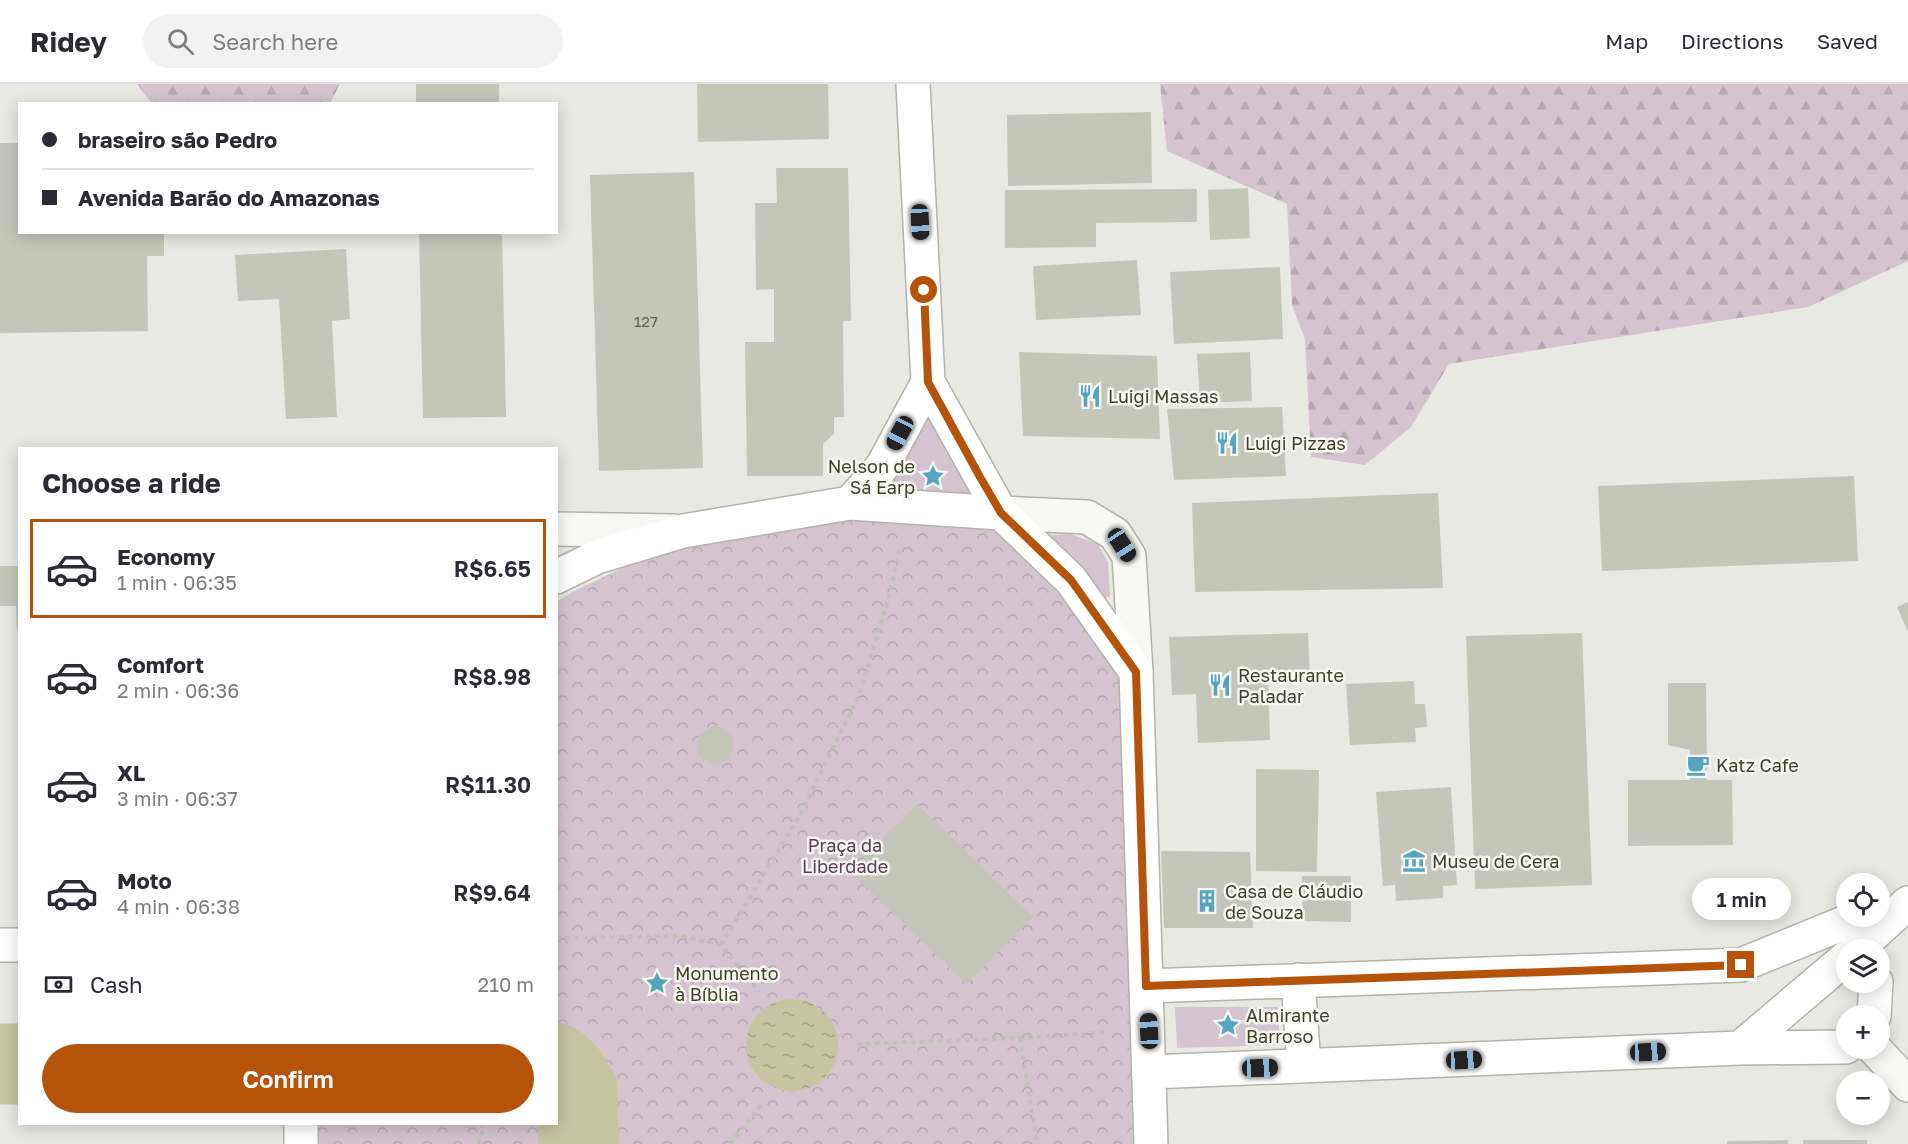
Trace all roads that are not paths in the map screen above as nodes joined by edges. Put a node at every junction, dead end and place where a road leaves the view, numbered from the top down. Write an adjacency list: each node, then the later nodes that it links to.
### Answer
1 (914, 84): 2 (main road)
2 (928, 382): 3 (main road); 4 (main road)
3 (850, 503): 4 (main road); 6 (main road)
4 (1001, 513): 8 (main road); 8 (street)
5 (558, 530): 6 (street)
6 (683, 531): 7 (main road)
7 (558, 576)
8 (1136, 672): 16 (main road)
9 (1908, 897): 11 (main road)
10 (1908, 903): 11 (main road)
11 (1871, 931): 15 (main road)
12 (0, 945): 13 (main road)
13 (18, 945)
14 (1836, 966): 18 (main road)
15 (1298, 980): 16 (main road); 20 (main road)
16 (1146, 986): 21 (main road)
17 (1836, 1047): 18 (main road)
18 (1740, 1048): 20 (main road)
19 (1884, 1059): 22 (street)
20 (1304, 1066): 21 (main road)
21 (1150, 1072): 23 (main road)
22 (1908, 1085)
23 (1151, 1144)

